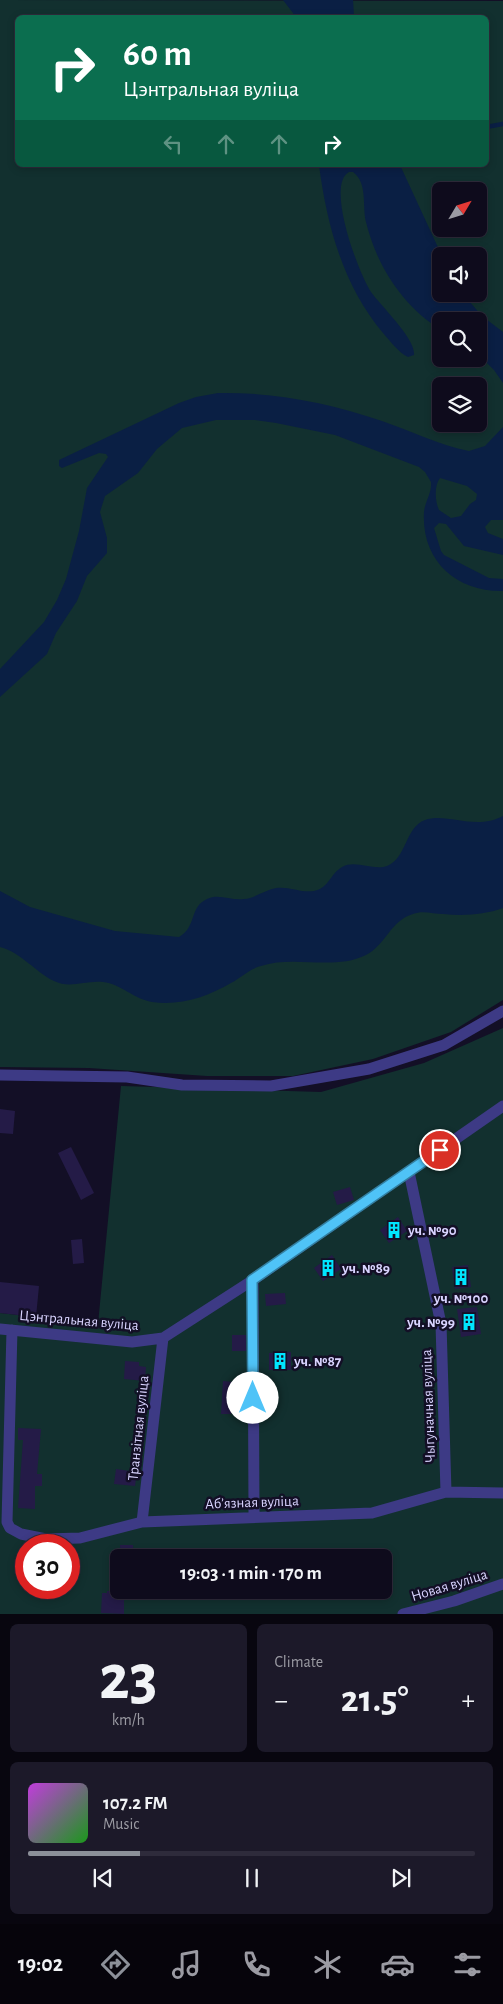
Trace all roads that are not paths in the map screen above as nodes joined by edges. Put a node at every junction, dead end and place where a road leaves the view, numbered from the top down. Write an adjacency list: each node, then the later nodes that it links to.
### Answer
1 (503, 1011): 2 (street)
2 (0, 1075)
3 (503, 1106): 4 (street, Цэнтральная вуліца)
4 (409, 1172): 5 (street, Цэнтральная вуліца); 9 (street, Чыгуначная вуліца)
5 (252, 1280): 8 (street, Цэнтральная вуліца); 11 (street)
6 (0, 1329): 7 (street, Цэнтральная вуліца)
7 (12, 1330): 8 (street, Цэнтральная вуліца); 12 (street, Абʼязная вуліца)
8 (163, 1338): 12 (street, Транзітная вуліца)
9 (446, 1492): 10 (street, Абʼязная вуліца); 11 (street, Абʼязная вуліца)
10 (503, 1493)
11 (254, 1516): 12 (street, Абʼязная вуліца)
12 (142, 1522)
13 (503, 1584): 14 (street, Новая вуліца)
14 (403, 1614)

